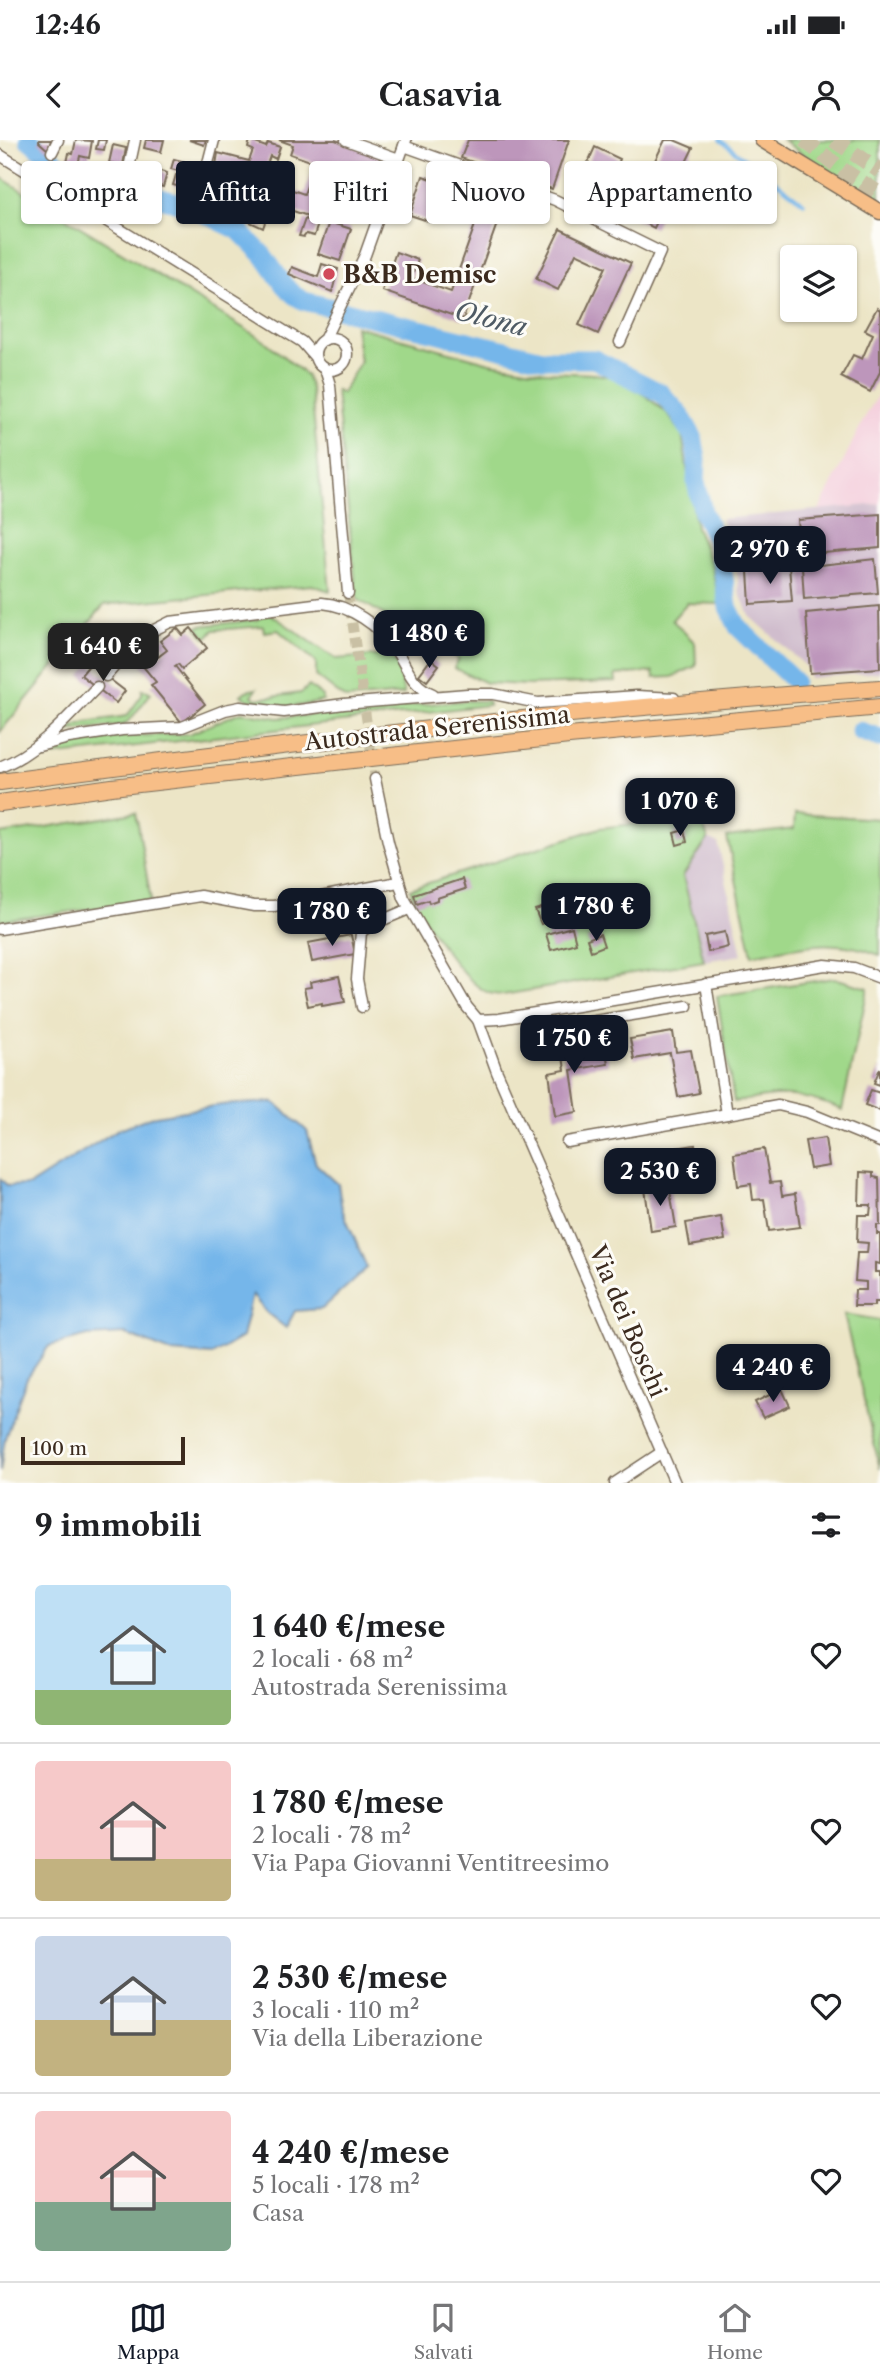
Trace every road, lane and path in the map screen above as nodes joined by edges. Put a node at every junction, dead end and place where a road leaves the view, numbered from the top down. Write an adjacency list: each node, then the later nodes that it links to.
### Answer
1 (58, 140): 7 (street)
2 (135, 140): 10 (street)
3 (214, 140): 11 (street)
4 (346, 140): 9 (street)
5 (762, 140): 12 (main road)
6 (405, 143): 9 (street); 17 (street)
7 (52, 152)
8 (0, 155): 16 (street)
9 (399, 159): 13 (street)
10 (130, 161)
11 (209, 161)
12 (880, 212)
13 (336, 319): 14 (street); 15 (street)
14 (323, 341): 15 (street); 16 (street); 18 (street)
15 (339, 341): 19 (street)
16 (302, 342): 18 (street)
17 (620, 342)
18 (315, 357): 19 (street)
19 (330, 369): 20 (street)
20 (348, 593)
21 (106, 677): 24 (street)
22 (97, 687): 27 (street)
23 (880, 688): 25 (highway, Autostrada Serenissima)
24 (436, 695): 25 (street); 27 (street)
25 (716, 701): 30 (highway, Autostrada Serenissima)
26 (880, 707): 31 (highway, Autostrada Serenissima)
27 (39, 746): 28 (street)
28 (0, 767)
29 (375, 779): 32 (street, Via dei Boschi)
30 (0, 782)
31 (0, 803)
32 (398, 882): 33 (street, Via dei Boschi); 34 (street)
33 (409, 909): 39 (street); 41 (street, Via dei Boschi)
34 (0, 929)
35 (880, 978): 36 (street)
36 (706, 984): 37 (street); 43 (street)
37 (612, 1000): 40 (street); 41 (street)
38 (687, 1006): 40 (street)
39 (362, 1007)
40 (615, 1018): 42 (street)
41 (478, 1020): 46 (street, Via dei Boschi)
42 (540, 1030)
43 (727, 1114): 44 (street); 45 (street)
44 (567, 1142)
45 (880, 1142)
46 (662, 1452): 47 (street); 48 (street, Via dei Boschi)
47 (615, 1483)
48 (676, 1483)

